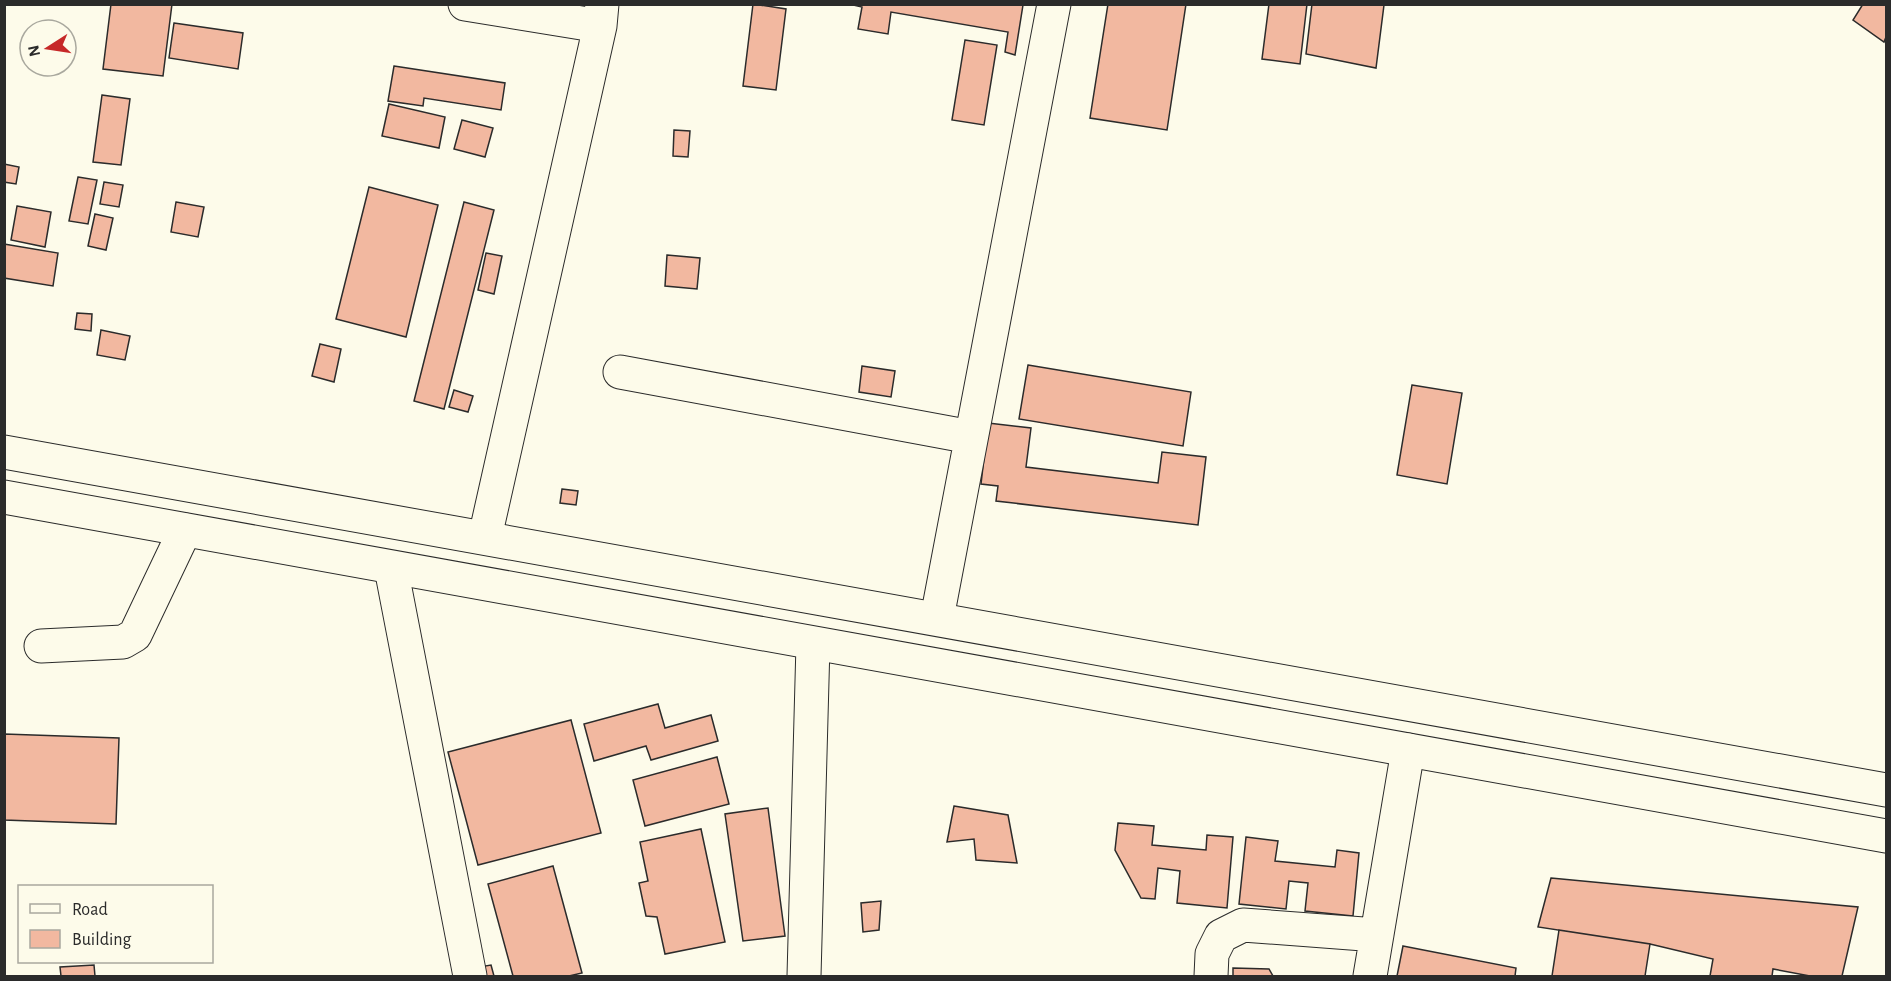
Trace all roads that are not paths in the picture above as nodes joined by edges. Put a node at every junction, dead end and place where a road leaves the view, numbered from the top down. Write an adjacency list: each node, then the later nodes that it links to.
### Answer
1 (465, 4): 3 (main road)
2 (1054, 4): 5 (main road)
3 (601, 15): 9 (main road)
4 (620, 372): 5 (main road)
5 (971, 437): 11 (main road)
6 (4, 452): 9 (main road)
7 (4, 498): 8 (main road)
8 (185, 530): 10 (main road); 13 (main road)
9 (485, 537): 11 (main road)
10 (391, 568): 12 (main road); 18 (main road)
11 (936, 618): 15 (main road)
12 (813, 644): 14 (main road); 19 (main road)
13 (41, 646)
14 (1408, 750): 16 (main road); 17 (main road)
15 (1887, 790)
16 (1887, 836)
17 (1377, 935): 20 (main road); 21 (main road)
18 (470, 976)
19 (804, 976)
20 (1211, 976)
21 (1370, 976)

